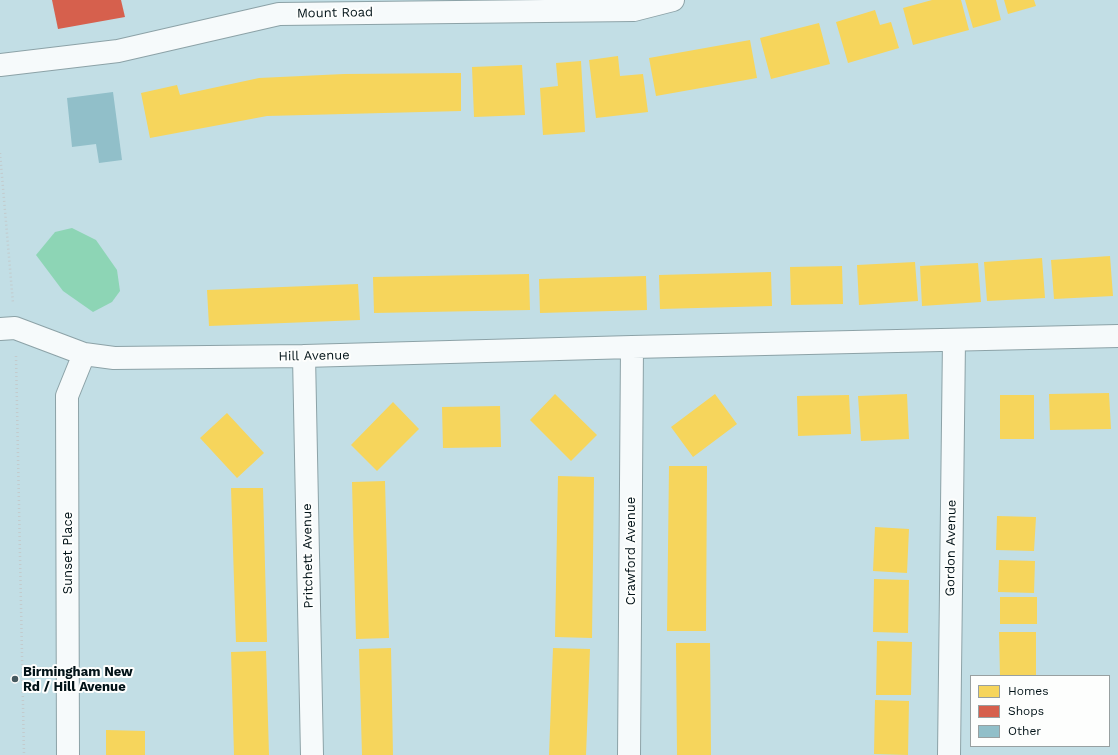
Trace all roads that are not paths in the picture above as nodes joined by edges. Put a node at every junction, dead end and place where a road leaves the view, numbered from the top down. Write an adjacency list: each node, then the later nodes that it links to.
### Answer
1 (674, 0): 2 (street, Mount Road)
2 (634, 5): 3 (street, Mount Road)
3 (278, 7): 4 (street, Mount Road)
4 (0, 65)
5 (7, 328): 9 (street, Hill Avenue)
6 (1118, 336): 7 (street, Hill Avenue)
7 (954, 340): 8 (street, Hill Avenue); 14 (street, Gordon Avenue)
8 (632, 347): 10 (street, Hill Avenue); 13 (street, Crawford Avenue)
9 (84, 354): 10 (street, Hill Avenue); 11 (street, Sunset Place)
10 (304, 356): 12 (street, Pritchett Avenue)
11 (68, 755)
12 (312, 755)
13 (629, 755)
14 (949, 755)

